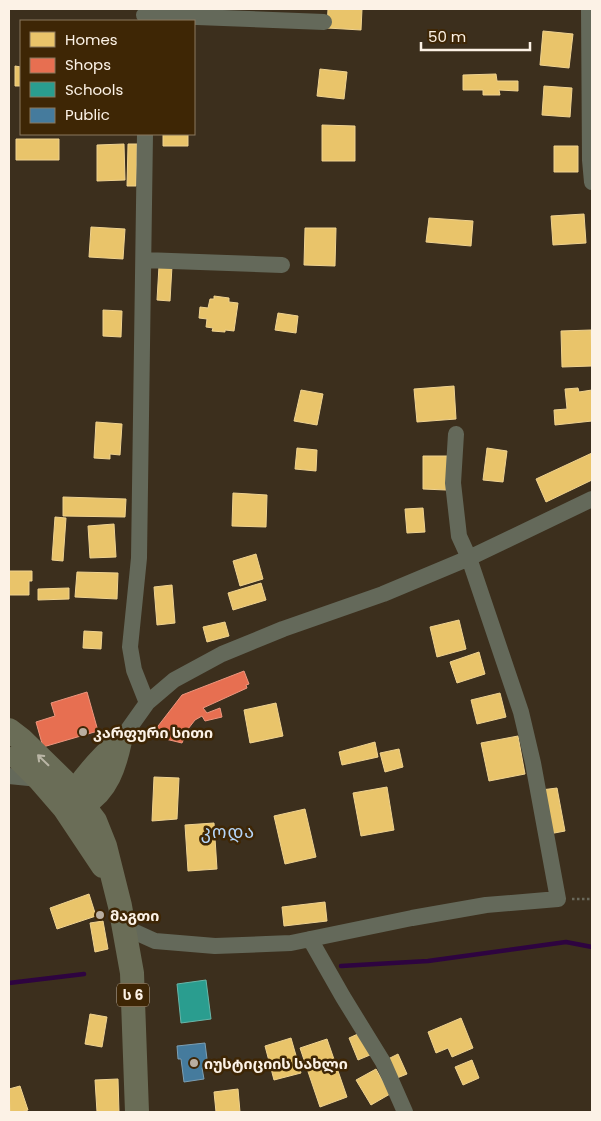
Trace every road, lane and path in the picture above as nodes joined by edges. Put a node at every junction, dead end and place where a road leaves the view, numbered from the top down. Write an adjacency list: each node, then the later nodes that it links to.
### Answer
1 (589, 9): 5 (street)
2 (144, 15): 3 (street)
3 (324, 22)
4 (145, 135): 6 (street)
5 (592, 182)
6 (144, 260): 7 (street); 11 (street)
7 (282, 265)
8 (456, 434): 10 (street)
9 (592, 499): 10 (street)
10 (470, 558): 11 (street); 21 (street)
11 (147, 703): 13 (street)
12 (9, 730): 18 (highway, ს 6, one-way to 12)
13 (120, 741): 17 (highway); 18 (highway)
14 (9, 749): 16 (highway, ს 6)
15 (9, 776): 16 (street)
16 (39, 779): 18 (highway, ს 6)
17 (101, 790): 18 (highway); 19 (highway)
18 (74, 802): 19 (highway, ს 6); 20 (highway, ს 6)
19 (98, 829): 20 (highway, ს 6)
20 (112, 880): 23 (highway, ს 6)
21 (558, 899): 22 (path); 24 (street)
22 (592, 899)
23 (124, 927): 24 (street); 25 (highway, ს 6)
24 (310, 939): 26 (street)
25 (137, 1112)
26 (405, 1112)

